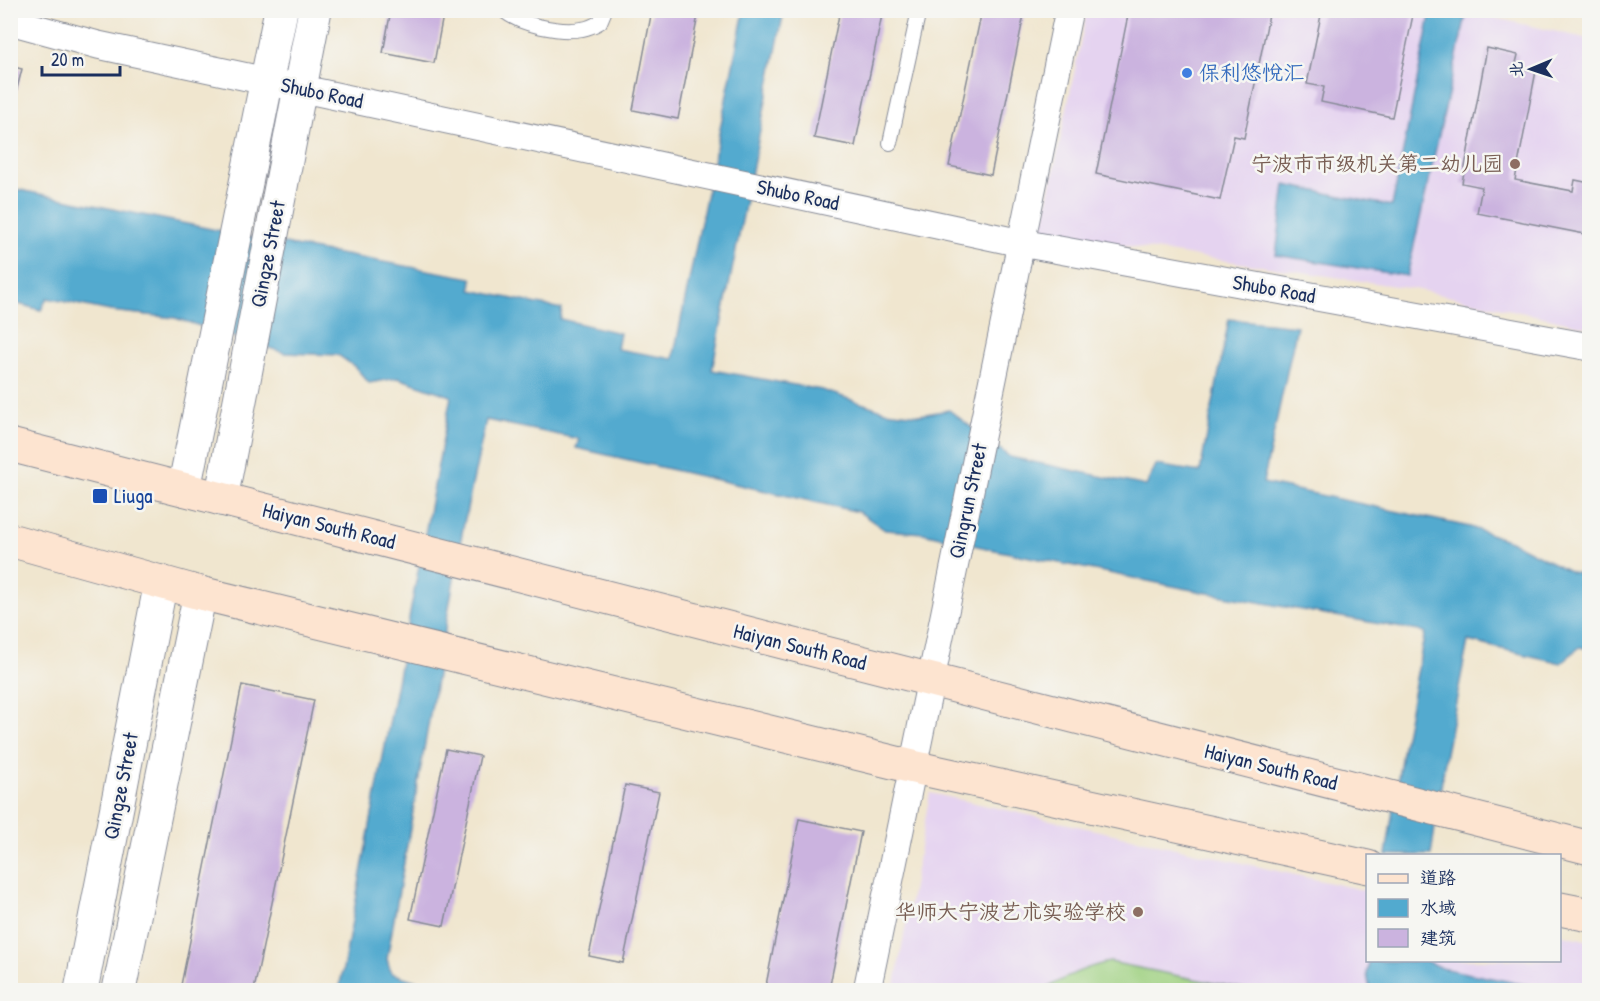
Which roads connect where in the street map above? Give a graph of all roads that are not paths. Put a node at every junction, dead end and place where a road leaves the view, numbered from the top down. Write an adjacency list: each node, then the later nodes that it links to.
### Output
1 (281, 10): 8 (street, Qingze Street)
2 (315, 10): 9 (street, Qingze Street)
3 (503, 10): 4 (lane)
4 (605, 10)
5 (919, 10): 10 (lane)
6 (1069, 10): 11 (street, Qingrun Street)
7 (10, 21): 8 (street, Shubo Road)
8 (267, 81): 9 (street, Shubo Road); 14 (street, Qingze Street)
9 (299, 88): 11 (street, Shubo Road); 15 (street, Qingze Street)
10 (890, 143)
11 (1021, 243): 12 (street, Shubo Road); 19 (street, Qingrun Street)
12 (1590, 346)
13 (10, 445): 14 (main road, Haiyan South Road)
14 (184, 489): 15 (main road, Haiyan South Road)
15 (221, 498): 19 (main road, Haiyan South Road)
16 (10, 540): 17 (main road)
17 (161, 582): 18 (main road); 25 (street, Qingze Street)
18 (200, 593): 20 (main road); 26 (street, Qingze Street)
19 (931, 680): 20 (street, Qingrun Street); 21 (main road, Haiyan South Road)
20 (913, 767): 22 (main road); 27 (street, Qingrun Street)
21 (1590, 848)
22 (1366, 867)
23 (1561, 909): 24 (main road)
24 (1590, 915)
25 (81, 990)
26 (119, 990)
27 (867, 990)

